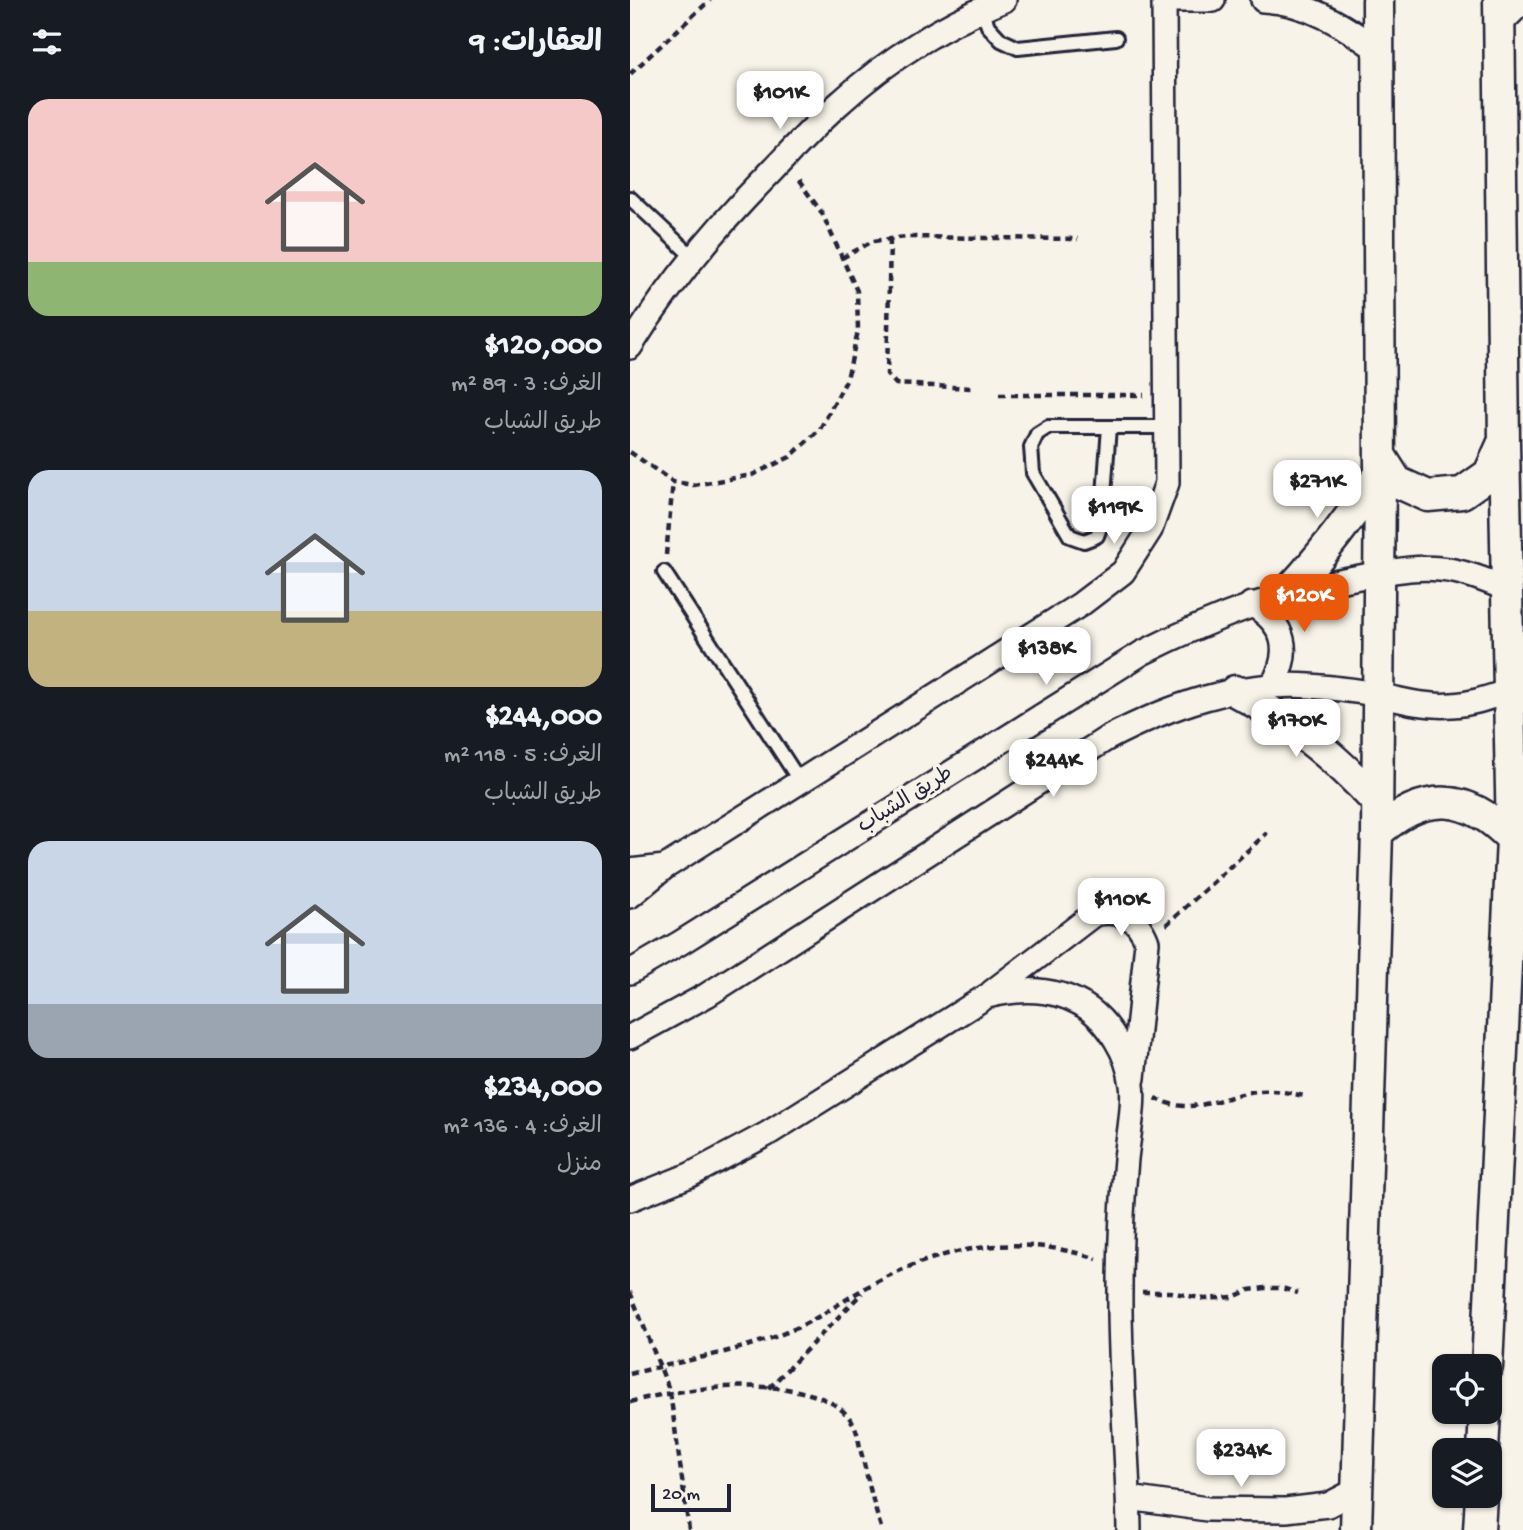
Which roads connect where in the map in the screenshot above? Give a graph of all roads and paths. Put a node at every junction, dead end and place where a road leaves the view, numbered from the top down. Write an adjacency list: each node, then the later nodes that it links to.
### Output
1 (710, 0): 8 (path)
2 (1004, 0): 9 (street)
3 (1164, 0): 4 (street); 23 (street)
4 (1213, 0)
5 (1263, 0): 12 (street)
6 (1378, 0): 12 (street)
7 (1523, 1): 10 (street)
8 (703, 3): 13 (path)
9 (982, 9): 11 (lane); 14 (street)
10 (1499, 12): 26 (street)
11 (1116, 38)
12 (1378, 50): 28 (street)
13 (630, 74)
14 (783, 159): 18 (street); 19 (path)
15 (630, 198): 18 (lane)
16 (890, 239): 17 (path); 19 (path); 21 (path)
17 (1077, 239)
18 (694, 258): 20 (street)
19 (842, 258): 29 (path)
20 (630, 347)
21 (971, 388)
22 (999, 395): 23 (path)
23 (1166, 395): 25 (street)
24 (1109, 427): 24 (lane); 25 (lane)
25 (1166, 427): 39 (street)
26 (1503, 443): 28 (street); 32 (street)
27 (630, 452): 29 (path)
28 (1380, 465): 31 (street); 33 (street)
29 (673, 482): 30 (path)
30 (664, 572): 39 (lane)
31 (1379, 574): 32 (street, طريق الشباب); 33 (street, طريق الشباب); 38 (street)
32 (1507, 589): 37 (street)
33 (1287, 593): 34 (street, طريق الشباب)
34 (1251, 604): 35 (street); 48 (street, طريق الشباب)
35 (1272, 686): 36 (street); 38 (street)
36 (1235, 691): 40 (street); 50 (street)
37 (1509, 691): 38 (street); 43 (street)
38 (1378, 695): 40 (street)
39 (801, 783): 44 (street)
40 (1377, 802): 42 (street)
41 (1267, 832): 47 (path)
42 (1377, 833): 43 (street); 65 (street)
43 (1512, 839): 59 (street)
44 (665, 867): 45 (street); 46 (street)
45 (630, 871)
46 (630, 896)
47 (1147, 942): 49 (street); 51 (street)
48 (630, 972)
49 (987, 996): 51 (street); 53 (street)
50 (630, 1037)
51 (1132, 1087): 52 (path); 54 (street)
52 (1304, 1096)
53 (630, 1199)
54 (1121, 1268): 55 (path); 57 (street)
55 (868, 1287): 60 (path); 62 (path)
56 (630, 1292): 60 (path)
57 (1120, 1292): 58 (path); 66 (street)
58 (1298, 1293)
59 (1488, 1354)
60 (659, 1367): 61 (path); 63 (path)
61 (630, 1374)
62 (769, 1388): 63 (path); 70 (path)
63 (670, 1392): 64 (path); 69 (path)
64 (630, 1402)
65 (1357, 1490): 68 (street); 72 (street)
66 (1129, 1498): 68 (street); 71 (street)
67 (1480, 1508): 73 (street)
68 (1286, 1520)
69 (689, 1530)
70 (882, 1530)
71 (1129, 1530)
72 (1356, 1530)
73 (1479, 1530)

